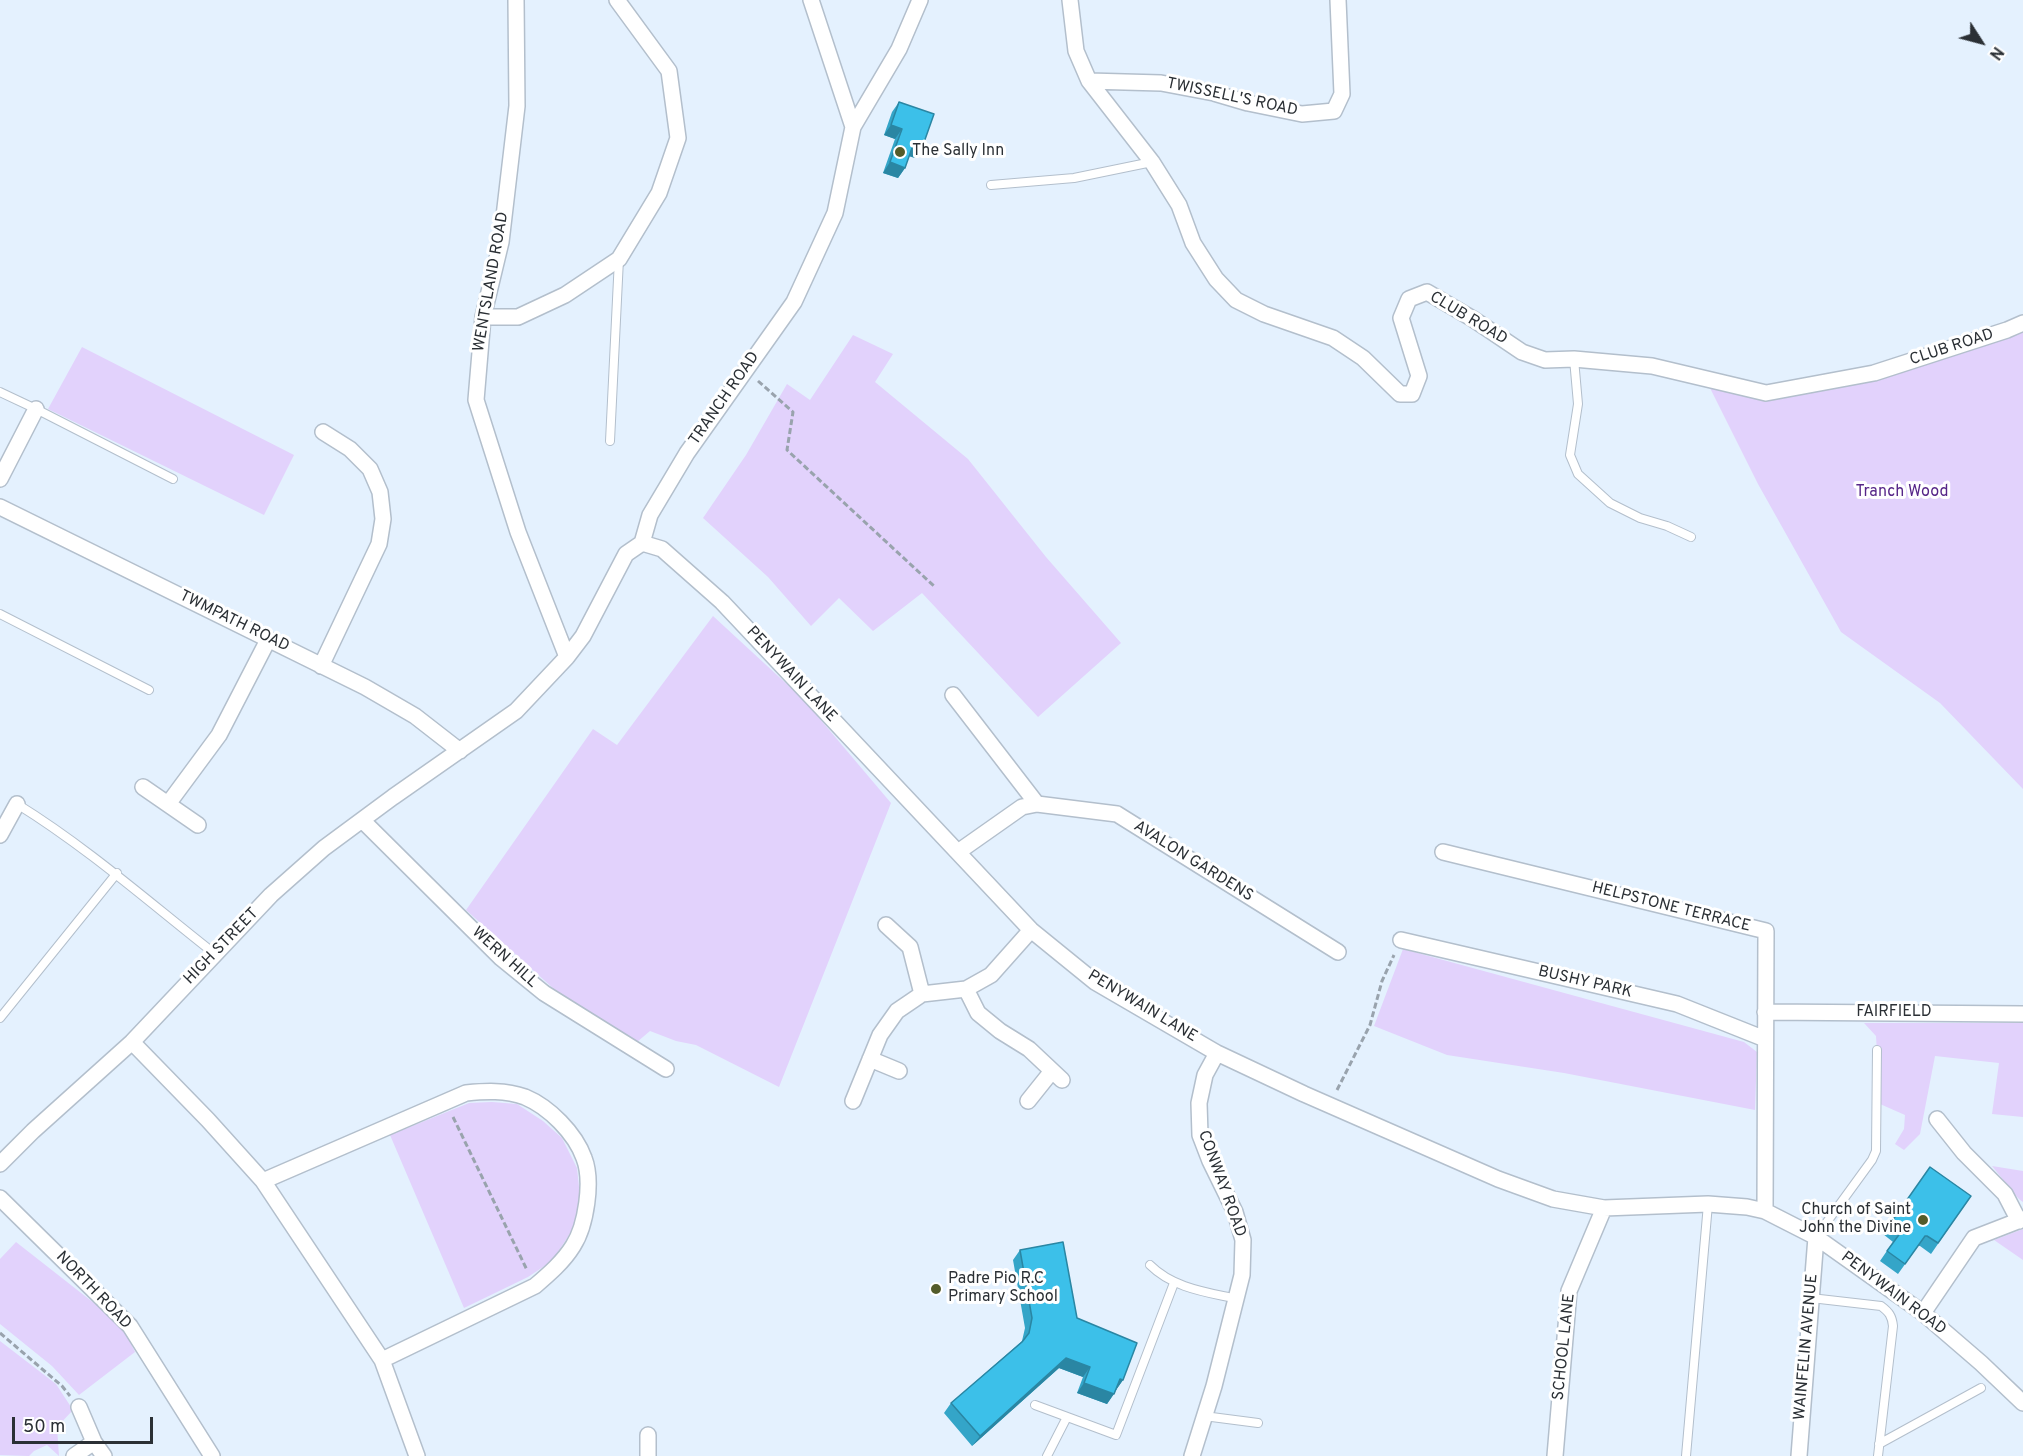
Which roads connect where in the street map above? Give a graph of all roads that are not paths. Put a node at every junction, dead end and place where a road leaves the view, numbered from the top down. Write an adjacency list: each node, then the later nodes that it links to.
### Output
1 (516, 0): 12 (street, WENTSLAND ROAD)
2 (617, 0): 11 (street)
3 (811, 0): 8 (street)
4 (920, 0): 8 (street, TRANCH ROAD)
5 (1070, 0): 7 (street, CLUB ROAD)
6 (1338, 0): 7 (street, TWISSELL'S ROAD)
7 (1089, 81): 9 (street, CLUB ROAD)
8 (854, 127): 23 (street, TRANCH ROAD)
9 (1152, 162): 10 (lane); 14 (street, CLUB ROAD)
10 (991, 185)
11 (620, 259): 12 (street); 18 (lane)
12 (483, 317): 26 (street, WENTSLAND ROAD)
13 (2023, 323): 14 (street, CLUB ROAD)
14 (1574, 359): 22 (lane)
15 (0, 392): 16 (lane)
16 (36, 409): 19 (street); 20 (lane)
17 (323, 432): 27 (street)
18 (610, 441)
19 (0, 479)
20 (173, 479)
21 (0, 507): 25 (street, TWMPATH ROAD)
22 (1691, 537)
23 (642, 543): 26 (street, TRANCH ROAD); 38 (street, PENYWAIN LANE)
24 (0, 614): 28 (lane)
25 (268, 639): 27 (street, TWMPATH ROAD); 33 (street)
26 (567, 657): 30 (street, TRANCH ROAD)
27 (321, 666): 30 (street, TWMPATH ROAD)
28 (149, 690)
29 (953, 695): 34 (street)
30 (460, 751): 35 (street, HIGH STREET)
31 (143, 787): 33 (street)
32 (17, 804): 37 (street); 40 (lane)
33 (168, 804): 36 (street)
34 (1037, 804): 38 (street); 44 (street, AVALON GARDENS)
35 (362, 820): 45 (street, HIGH STREET); 56 (street, WERN HILL)
36 (198, 825)
37 (0, 835)
38 (958, 852): 42 (street, PENYWAIN LANE)
39 (1443, 852): 48 (street, HELPSTONE TERRACE)
40 (117, 873): 45 (lane); 50 (lane)
41 (886, 925): 47 (street)
42 (1031, 930): 46 (street); 54 (street, PENYWAIN LANE)
43 (1401, 940): 51 (street, BUSHY PARK)
44 (1338, 952)
45 (215, 954): 52 (street, HIGH STREET)
46 (966, 989): 47 (street); 59 (street)
47 (922, 994): 55 (street)
48 (1765, 1012): 49 (street, FAIRFIELD); 51 (street, HELPSTONE TERRACE)
49 (2023, 1014)
50 (0, 1018)
51 (1765, 1039): 66 (street, HELPSTONE TERRACE)
52 (132, 1042): 61 (street, HIGH STREET); 62 (street)
53 (1877, 1050): 68 (lane)
54 (1217, 1053): 65 (street, PENYWAIN LANE); 72 (street, CONWAY ROAD)
55 (870, 1059): 57 (street); 58 (street)
56 (666, 1069)
57 (899, 1071)
58 (853, 1101)
59 (1028, 1101)
60 (1937, 1119): 67 (street)
61 (0, 1164)
62 (263, 1181): 74 (street); 74 (street)
63 (0, 1198): 87 (street, NORTH ROAD)
64 (1708, 1204): 65 (street, PENYWAIN ROAD); 66 (street, PENYWAIN ROAD); 93 (lane)
65 (1604, 1208): 92 (street, SCHOOL LANE)
66 (1765, 1211): 68 (street, PENYWAIN ROAD)
67 (2021, 1220): 73 (street)
68 (1816, 1237): 71 (street, WAINFELIN AVENUE); 73 (street, PENYWAIN ROAD)
69 (1150, 1265): 70 (lane)
70 (1173, 1283): 72 (lane); 80 (lane)
71 (1812, 1298): 84 (lane); 94 (street, WAINFELIN AVENUE)
72 (1237, 1299): 79 (street, CONWAY ROAD)
73 (1923, 1313): 76 (street, PENYWAIN ROAD)
74 (382, 1360): 88 (street)
75 (1981, 1388): 84 (lane)
76 (2023, 1404)
77 (1035, 1405): 80 (lane)
78 (79, 1407): 83 (street)
79 (1204, 1416): 81 (lane); 91 (street, CONWAY ROAD)
80 (1067, 1417): 90 (lane)
81 (1258, 1423)
82 (648, 1435): 89 (street)
83 (94, 1442): 85 (street); 86 (street)
84 (1879, 1444): 95 (lane)
85 (74, 1456)
86 (104, 1456)
87 (213, 1456)
88 (417, 1456)
89 (648, 1456)
90 (1047, 1456)
91 (1192, 1456)
92 (1555, 1456)
93 (1686, 1456)
94 (1798, 1456)
95 (1878, 1456)

